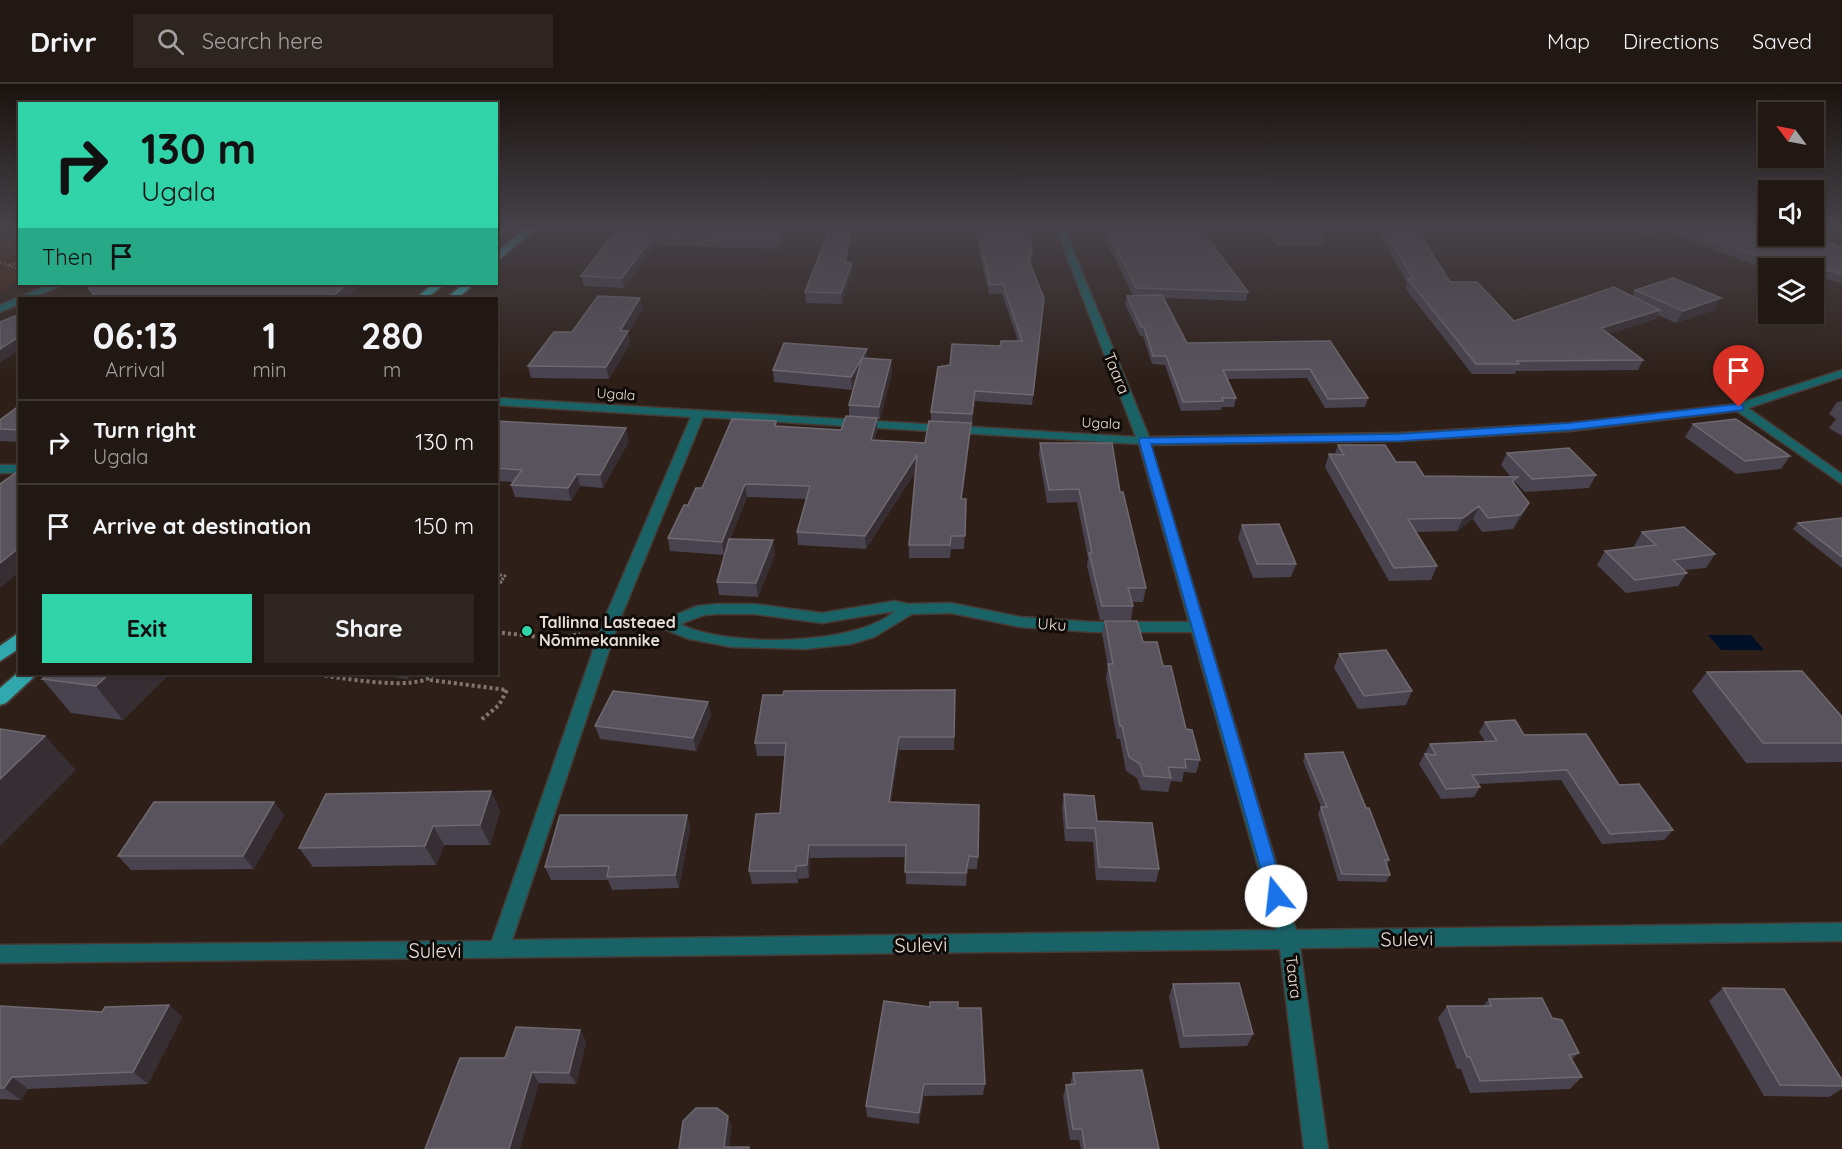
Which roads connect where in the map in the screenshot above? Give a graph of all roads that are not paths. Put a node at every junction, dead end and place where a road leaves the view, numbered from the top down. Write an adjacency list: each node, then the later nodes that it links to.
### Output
1 (1080, 278): 14 (street, Taara)
2 (57, 285): 5 (street)
3 (438, 285): 6 (highway)
4 (468, 285): 7 (highway)
5 (27, 297)
6 (422, 297)
7 (453, 297)
8 (18, 301): 9 (street)
9 (0, 309)
10 (1842, 373): 12 (street, Ugala)
11 (498, 401): 13 (street, Ugala)
12 (1739, 407): 14 (street, Ugala); 17 (street)
13 (698, 415): 14 (street, Ugala); 19 (street)
14 (1144, 441): 21 (street, Taara)
15 (0, 469): 16 (street)
16 (18, 470)
17 (1842, 480)
18 (908, 609): 20 (street, Uku); 20 (street, Uku); 21 (street, Uku)
19 (611, 622): 20 (street, Uku); 28 (street)
20 (667, 624)
21 (1198, 627): 27 (street, Taara)
22 (18, 640): 23 (highway)
23 (0, 655)
24 (27, 675): 25 (highway)
25 (0, 698)
26 (1842, 932): 27 (street, Sulevi)
27 (1289, 941): 28 (street, Sulevi); 30 (street, Taara)
28 (499, 951): 29 (street, Sulevi)
29 (0, 954)
30 (1316, 1149)

